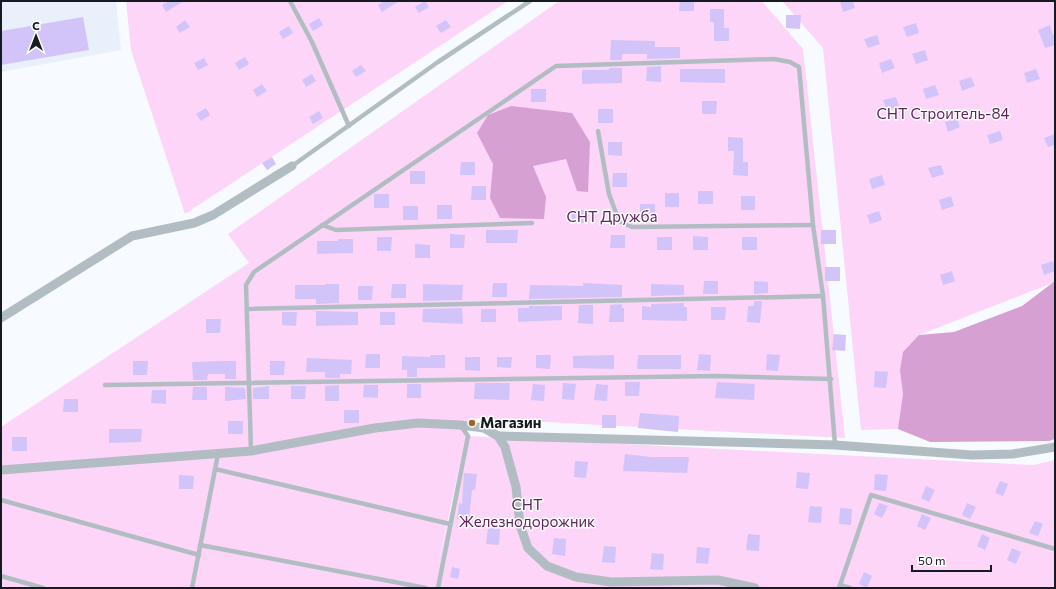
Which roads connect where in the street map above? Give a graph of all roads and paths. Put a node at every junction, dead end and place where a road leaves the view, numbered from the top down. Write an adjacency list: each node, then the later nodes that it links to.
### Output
1 (290, 1): 3 (lane)
2 (530, 1): 3 (lane)
3 (349, 126): 5 (lane)
4 (598, 131): 8 (lane)
5 (292, 166): 11 (street)
6 (532, 223): 7 (lane)
7 (322, 225): 8 (lane); 10 (lane)
8 (813, 225): 9 (lane)
9 (823, 296): 10 (lane); 12 (lane)
10 (247, 309): 13 (lane)
11 (1, 318)
12 (831, 379): 13 (lane); 17 (lane)
13 (249, 382): 14 (lane); 19 (lane)
14 (105, 385)
15 (460, 425): 16 (street); 19 (street); 24 (lane)
16 (498, 436): 17 (street); 34 (street)
17 (836, 445): 18 (street)
18 (1055, 447)
19 (251, 451): 20 (street)
20 (218, 454): 21 (lane); 22 (street)
21 (215, 469): 24 (lane); 25 (lane)
22 (1, 470)
23 (1, 500): 27 (lane)
24 (450, 524): 33 (lane)
25 (200, 545): 27 (lane); 32 (lane)
26 (1055, 549): 29 (lane)
27 (198, 555): 31 (lane)
28 (1, 576): 30 (lane)
29 (840, 586): 35 (lane)
30 (44, 588)
31 (192, 588)
32 (426, 588)
33 (438, 588)
34 (755, 588)
35 (850, 588)

